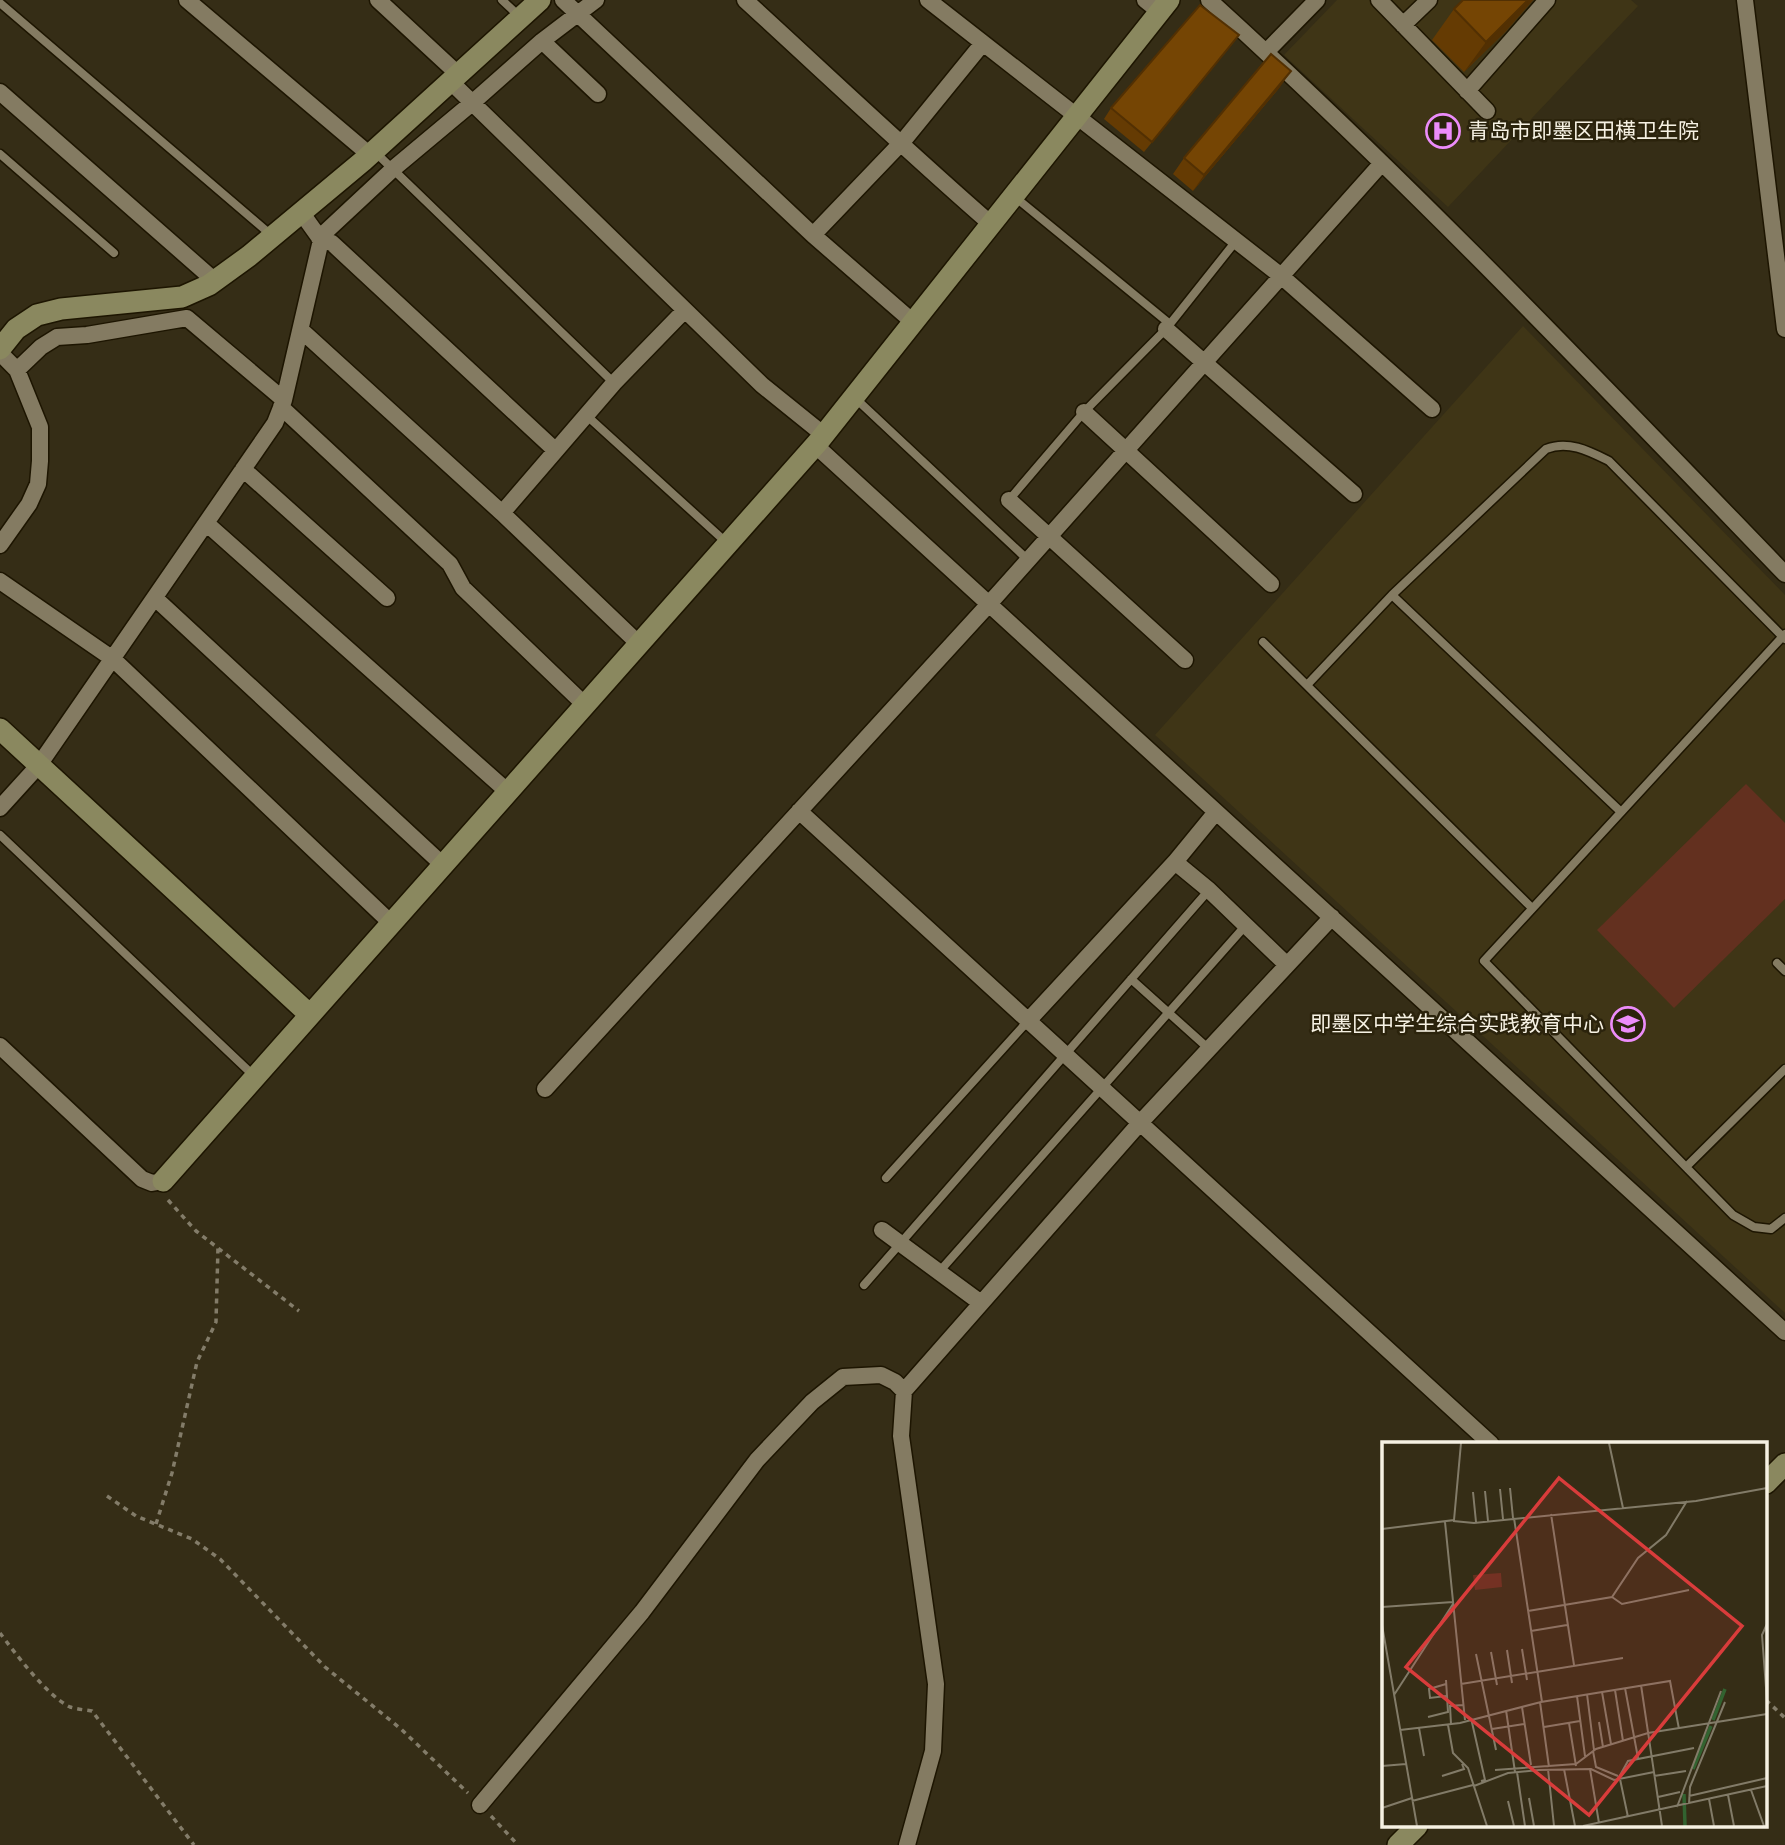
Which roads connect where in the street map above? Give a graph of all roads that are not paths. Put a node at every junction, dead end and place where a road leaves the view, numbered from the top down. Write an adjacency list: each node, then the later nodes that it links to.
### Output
1 (187, 0): 30 (street)
2 (378, 0): 22 (street)
3 (502, 0): 17 (lane)
4 (540, 0): 17 (street)
5 (596, 0): 16 (street)
6 (745, 0): 28 (street)
7 (928, 0): 20 (street)
8 (1209, 0): 21 (street)
9 (1317, 0): 21 (street)
10 (1379, 0): 18 (street)
11 (1429, 0): 18 (street)
12 (1547, 0): 23 (street)
13 (1745, 0): 44 (street)
14 (0, 4): 36 (lane)
15 (1158, 4): 27 (street)
16 (569, 7): 19 (street); 35 (street)
17 (522, 18): 22 (street)
18 (1403, 25): 23 (street)
19 (542, 41): 22 (street); 25 (street)
20 (983, 43): 27 (street); 28 (street)
21 (1266, 52): 31 (street)
22 (462, 90): 30 (street); 30 (street); 41 (street)
23 (1467, 91): 26 (street)
24 (0, 92): 40 (street)
25 (598, 94)
26 (1487, 111)
27 (1077, 116): 32 (street); 37 (street)
28 (900, 145): 33 (street); 35 (street)
29 (0, 154): 38 (lane)
30 (381, 159): 34 (street); 34 (street); 49 (lane)
31 (1382, 163): 39 (street); 67 (street)
32 (1013, 196): 33 (street); 43 (lane)
33 (991, 224): 42 (street)
34 (313, 229): 36 (street); 45 (street); 56 (street)
35 (813, 235): 42 (street)
36 (272, 236): 40 (street)
37 (1236, 241): 39 (street); 43 (lane)
38 (114, 253)
39 (1280, 275): 47 (street); 52 (street)
40 (215, 281): 46 (street)
41 (685, 310): 49 (street); 55 (street)
42 (914, 322): 50 (street)
43 (1168, 327): 47 (street); 53 (lane)
44 (1785, 329)
45 (301, 330): 51 (street); 61 (street)
46 (0, 351): 48 (street)
47 (1203, 362): 57 (street); 59 (street)
48 (17, 370): 51 (street); 65 (street)
49 (614, 383): 54 (street)
50 (854, 397): 55 (street); 66 (lane)
51 (283, 404): 58 (street); 80 (street)
52 (1432, 409)
53 (1084, 412): 57 (street); 60 (lane)
54 (586, 415): 56 (street); 64 (lane)
55 (819, 440): 64 (street); 73 (street)
56 (555, 450): 61 (street)
57 (1125, 450): 63 (street); 69 (street)
58 (243, 469): 62 (street); 72 (street)
59 (1354, 494)
60 (1009, 500): 63 (street)
61 (502, 513): 76 (street)
62 (206, 523): 71 (street); 83 (street)
63 (1049, 536): 66 (street); 78 (street)
64 (728, 544): 76 (street)
65 (0, 545)
66 (1028, 560): 73 (street)
67 (1785, 574)
68 (0, 581): 77 (street)
69 (1271, 584)
70 (1392, 595): 74 (lane); 79 (lane); 87 (lane)
71 (155, 598): 77 (street); 90 (street)
72 (387, 598)
73 (989, 604): 85 (street); 86 (street)
74 (1784, 636): 87 (lane)
75 (1263, 642): 79 (lane)
76 (639, 644): 80 (street)
77 (113, 659): 82 (street); 94 (street)
78 (1185, 660)
79 (1307, 685): 92 (lane)
80 (585, 705): 83 (street)
81 (0, 729): 82 (street)
82 (39, 765): 84 (street); 101 (street)
83 (508, 792): 90 (street)
84 (0, 808)
85 (799, 811): 102 (street); 108 (street)
86 (1216, 812): 89 (street); 93 (street)
87 (1621, 812): 92 (lane)
88 (0, 835): 107 (lane)
89 (1175, 862): 91 (street); 102 (street)
90 (443, 865): 94 (street)
91 (1209, 890): 95 (street); 99 (lane)
92 (1532, 908): 111 (lane)
93 (1332, 917): 97 (street); 120 (street)
94 (391, 923): 101 (street)
95 (1246, 925): 97 (street); 100 (lane)
96 (1777, 963): 98 (lane)
97 (1287, 965): 104 (street)
98 (1785, 971)
99 (1131, 979): 100 (lane); 105 (lane)
100 (1168, 1013): 104 (lane); 109 (lane)
101 (310, 1015): 107 (street)
102 (1027, 1022): 105 (street); 112 (lane)
103 (0, 1046): 113 (street)
104 (1209, 1049): 110 (street)
105 (1064, 1055): 109 (street); 116 (lane)
106 (1785, 1069): 111 (lane)
107 (255, 1077): 113 (street)
108 (545, 1089)
109 (1101, 1089): 110 (street); 117 (lane)
110 (1139, 1124): 119 (street); 122 (street)
111 (1686, 1167): 114 (lane)
112 (886, 1178)
113 (163, 1181)
114 (1785, 1218)
115 (882, 1230): 116 (street)
116 (901, 1243): 117 (street); 118 (lane)
117 (939, 1272): 119 (street)
118 (864, 1285)
119 (981, 1303): 121 (street)
120 (1785, 1332)
121 (904, 1391): 125 (street); 127 (street)
122 (1489, 1442)
123 (1785, 1464): 124 (street)
124 (1768, 1481)
125 (480, 1805)
126 (1416, 1828): 128 (street)
127 (907, 1845)
128 (1398, 1845)

